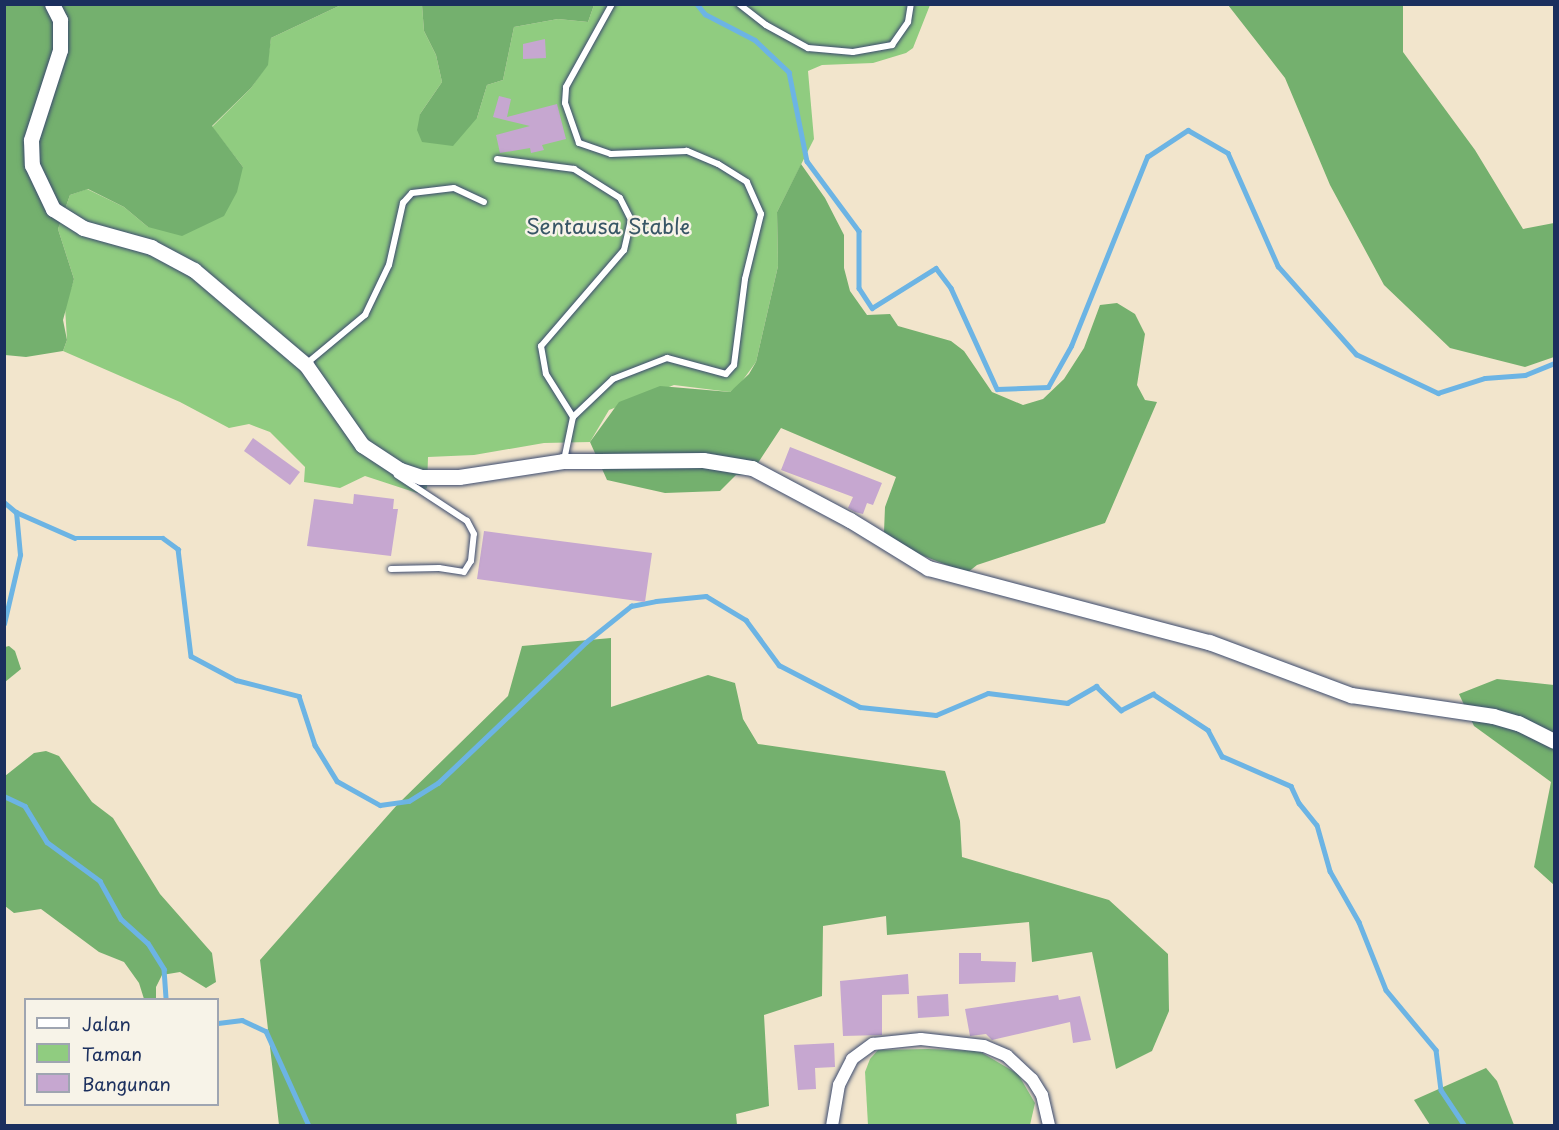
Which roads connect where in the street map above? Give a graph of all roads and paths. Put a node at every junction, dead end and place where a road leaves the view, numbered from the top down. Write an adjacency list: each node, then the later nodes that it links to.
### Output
1 (52, 4): 7 (street)
2 (612, 4): 8 (lane)
3 (739, 4): 4 (lane)
4 (911, 4)
5 (496, 159): 8 (lane)
6 (484, 202): 7 (lane)
7 (306, 365): 10 (street)
8 (573, 417): 9 (lane)
9 (563, 461): 10 (street); 12 (street)
10 (389, 465): 11 (lane)
11 (391, 569)
12 (1554, 741)
13 (832, 1125): 14 (street)
14 (1049, 1125)

